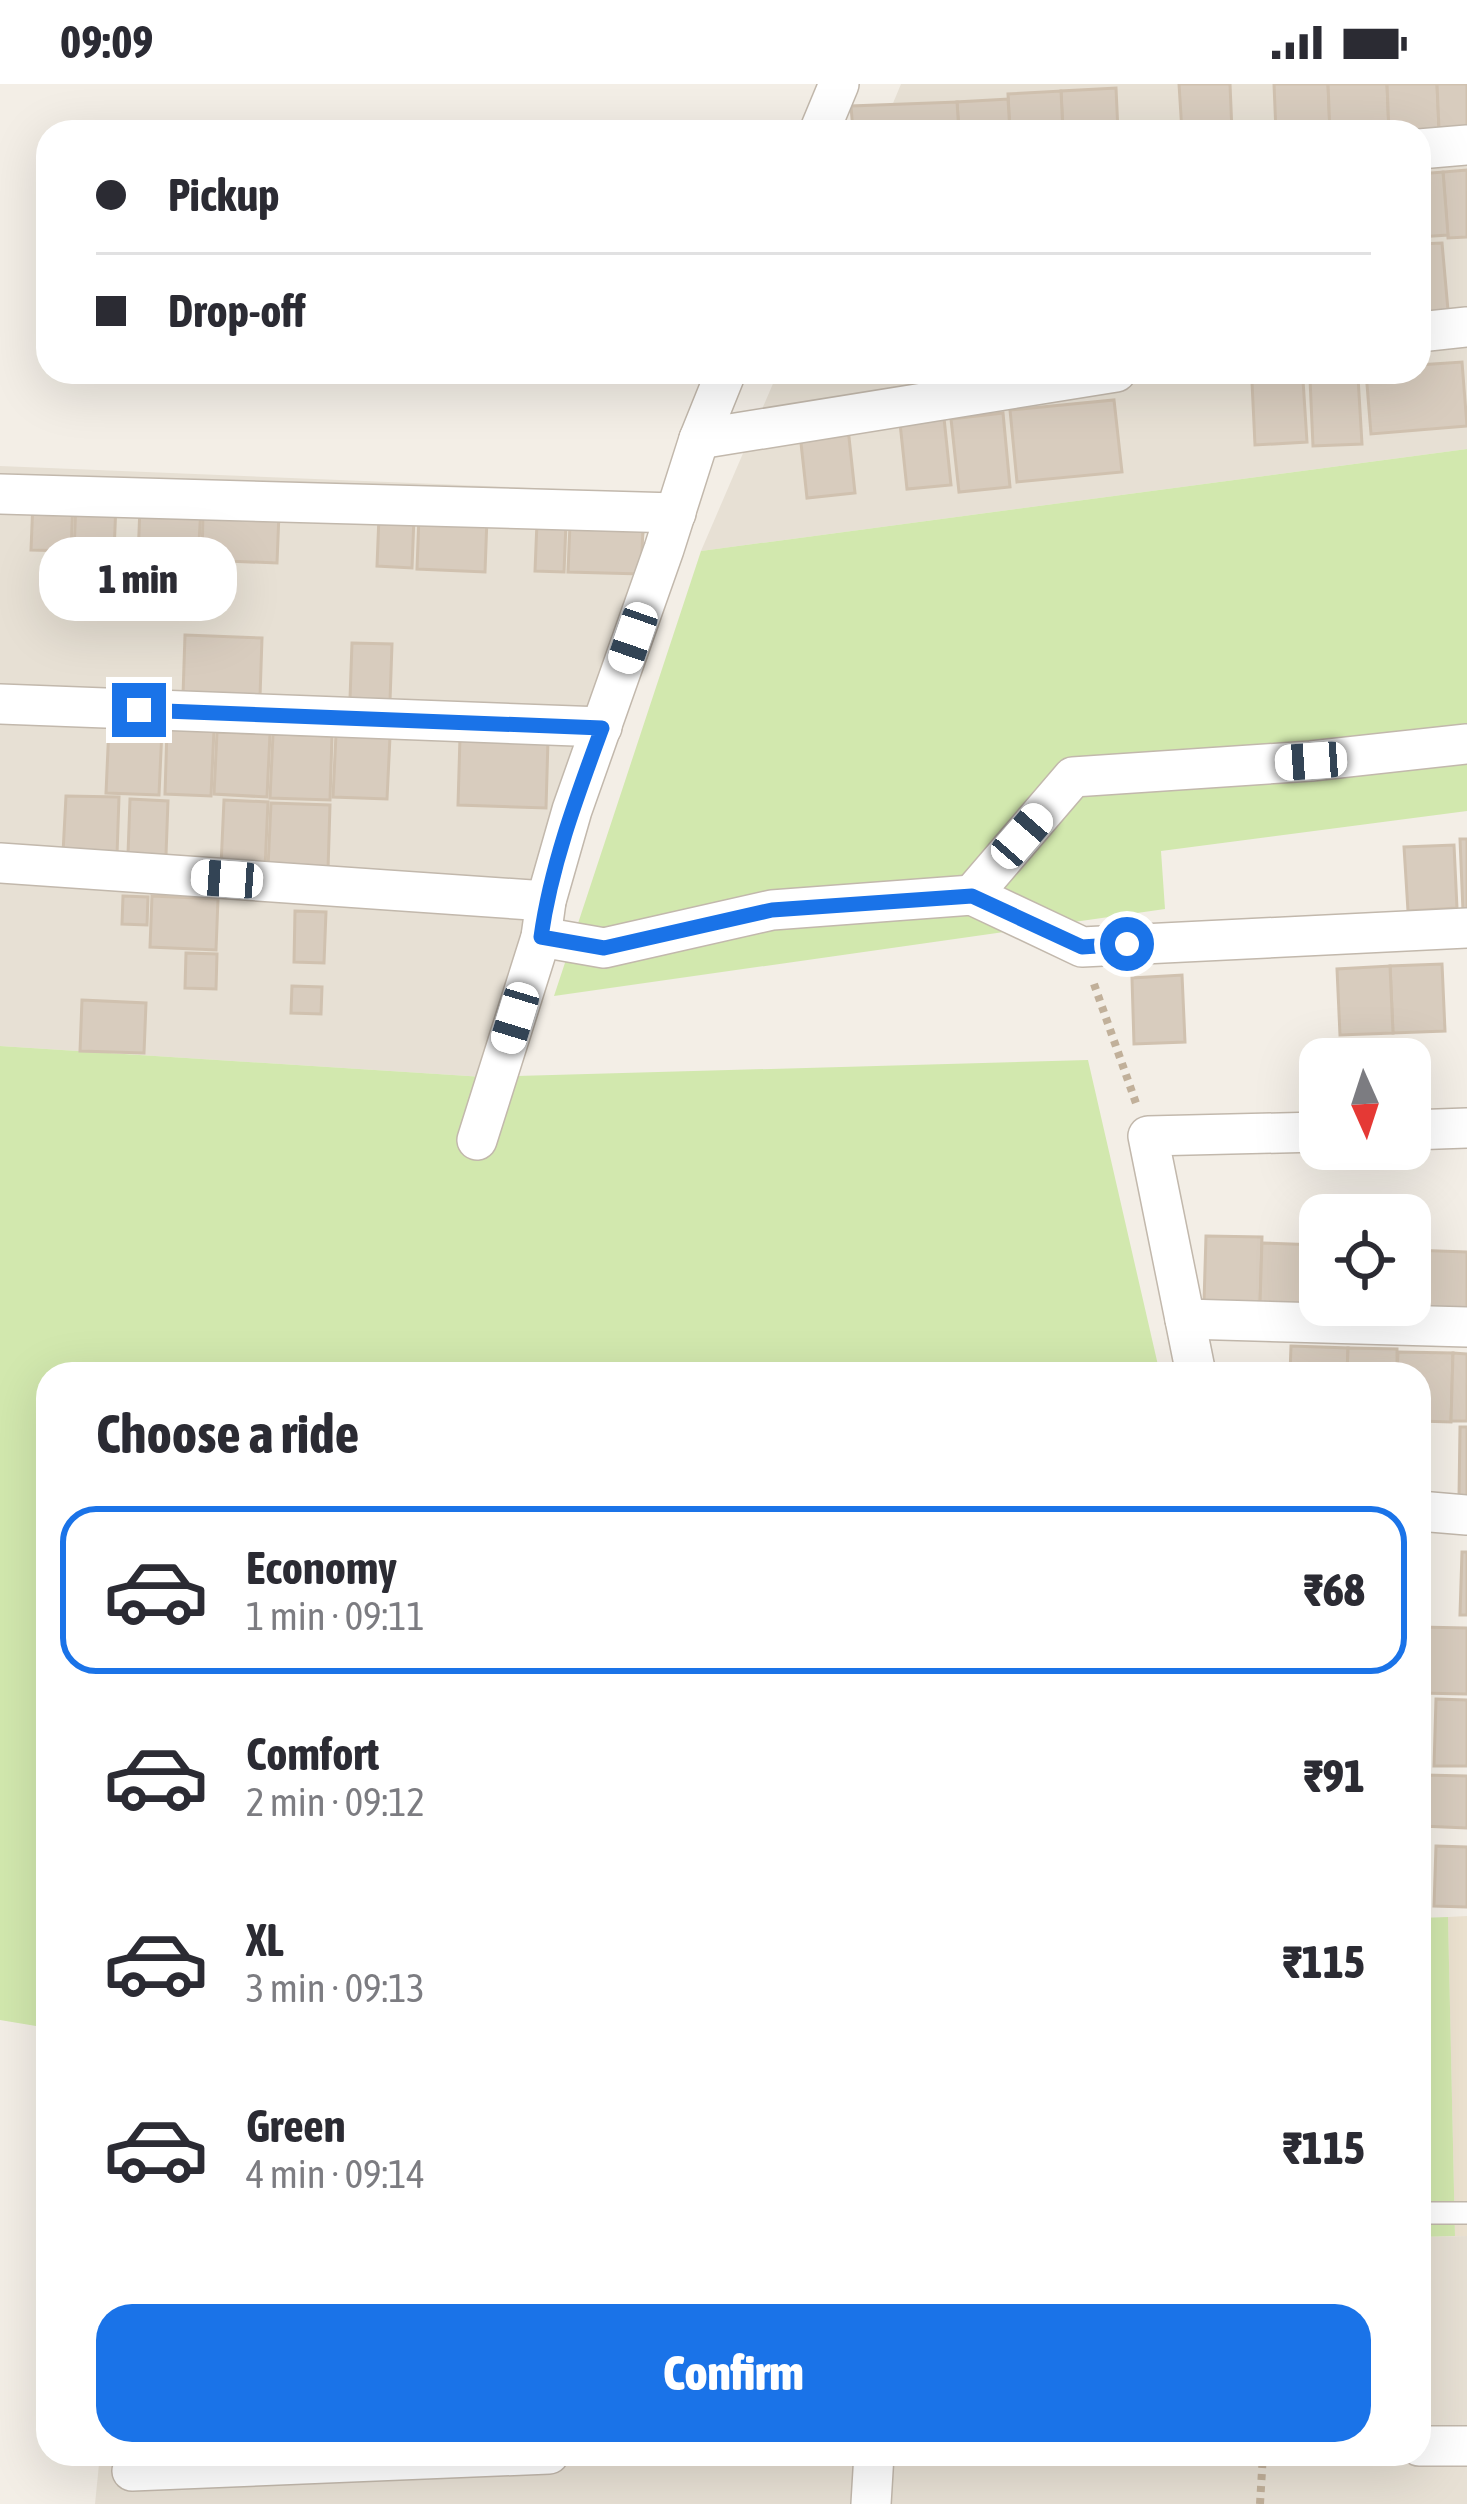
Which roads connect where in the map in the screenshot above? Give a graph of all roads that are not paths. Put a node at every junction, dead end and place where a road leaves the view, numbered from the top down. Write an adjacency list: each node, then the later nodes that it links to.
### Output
1 (839, 84): 2 (street)
2 (824, 120)
3 (1467, 145): 4 (street)
4 (1431, 148)
5 (1467, 328): 6 (street)
6 (1431, 331)
7 (721, 384): 9 (street)
8 (1040, 384): 9 (street)
9 (699, 439): 11 (street)
10 (0, 494): 11 (street)
11 (676, 513): 13 (street)
12 (0, 704): 13 (street)
13 (602, 728): 17 (street)
14 (1467, 744): 16 (street)
15 (0, 863): 17 (street)
16 (972, 896): 17 (street); 18 (street)
17 (543, 919): 22 (street)
18 (1467, 928)
19 (1467, 1128): 20 (street)
20 (1431, 1129)
21 (1299, 1132): 23 (street)
22 (477, 1140)
23 (1184, 1319): 24 (street); 25 (street)
24 (1467, 1327)
25 (1193, 1362)
26 (1431, 1512): 27 (street)
27 (1467, 1514)
28 (1431, 2212): 29 (lane)
29 (1467, 2212)
30 (1431, 2446): 31 (street)
31 (1467, 2446)
32 (255, 2466): 34 (street)
33 (873, 2466): 35 (street)
34 (132, 2471)
35 (871, 2504)

